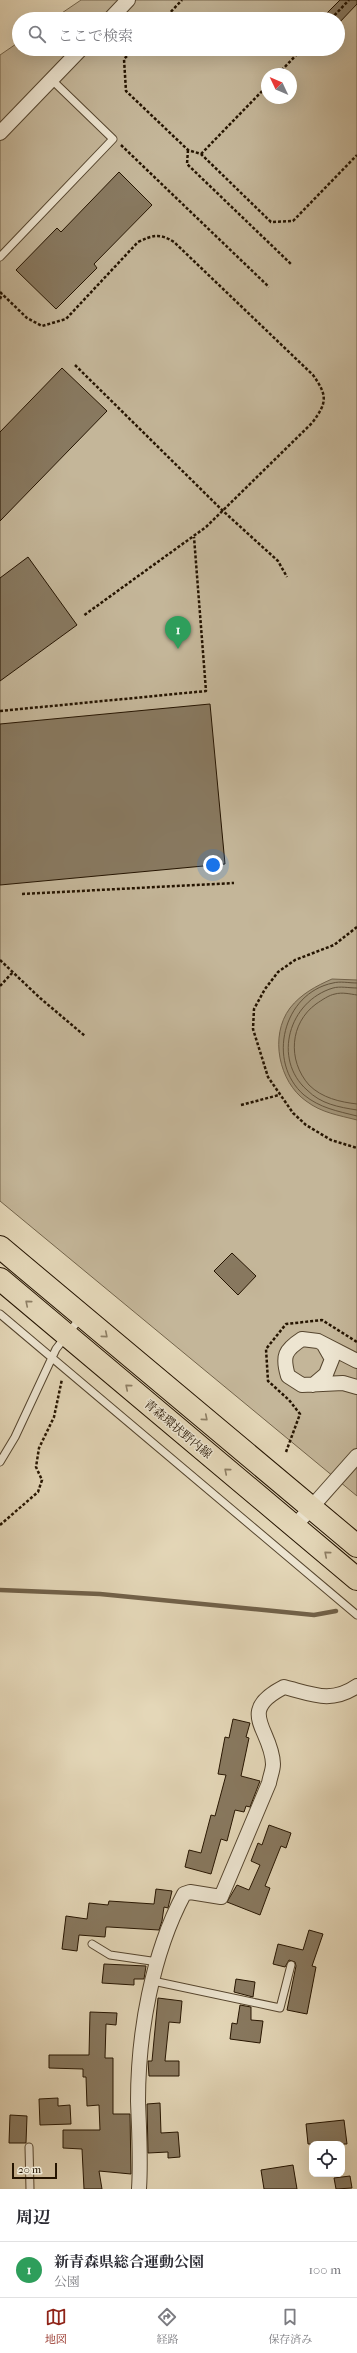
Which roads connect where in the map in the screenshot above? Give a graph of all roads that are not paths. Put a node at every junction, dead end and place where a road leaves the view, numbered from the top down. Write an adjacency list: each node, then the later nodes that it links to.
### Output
1 (128, 0): 2 (street)
2 (117, 12)
3 (74, 56): 4 (street)
4 (52, 80): 5 (street); 6 (lane)
5 (0, 133)
6 (0, 257)
7 (0, 1247): 10 (main road)
8 (0, 1279): 11 (main road, 青森環状野内線, one-way to 8)
9 (0, 1314): 13 (lane)
10 (82, 1315): 11 (lane); 19 (main road, one-way to 19)
11 (66, 1335): 13 (lane); 20 (main road, 青森環状野内線, one-way to 11)
12 (324, 1345): 14 (street); 15 (street); 15 (street)
13 (53, 1358): 18 (lane); 23 (lane)
14 (357, 1362)
15 (313, 1385): 16 (street)
16 (357, 1387)
17 (357, 1456): 19 (street)
18 (0, 1462)
19 (312, 1507): 20 (street); 21 (main road)
20 (294, 1526): 22 (main road, 青森環状野内線, one-way to 20)
21 (357, 1546)
22 (357, 1579)
23 (357, 1615)
24 (357, 1686): 26 (street)
25 (92, 1944): 26 (lane)
26 (158, 1962): 28 (street)
27 (290, 1965): 28 (lane)
28 (153, 1981): 31 (street)
29 (30, 2147): 30 (lane)
30 (30, 2189)
31 (139, 2189)

